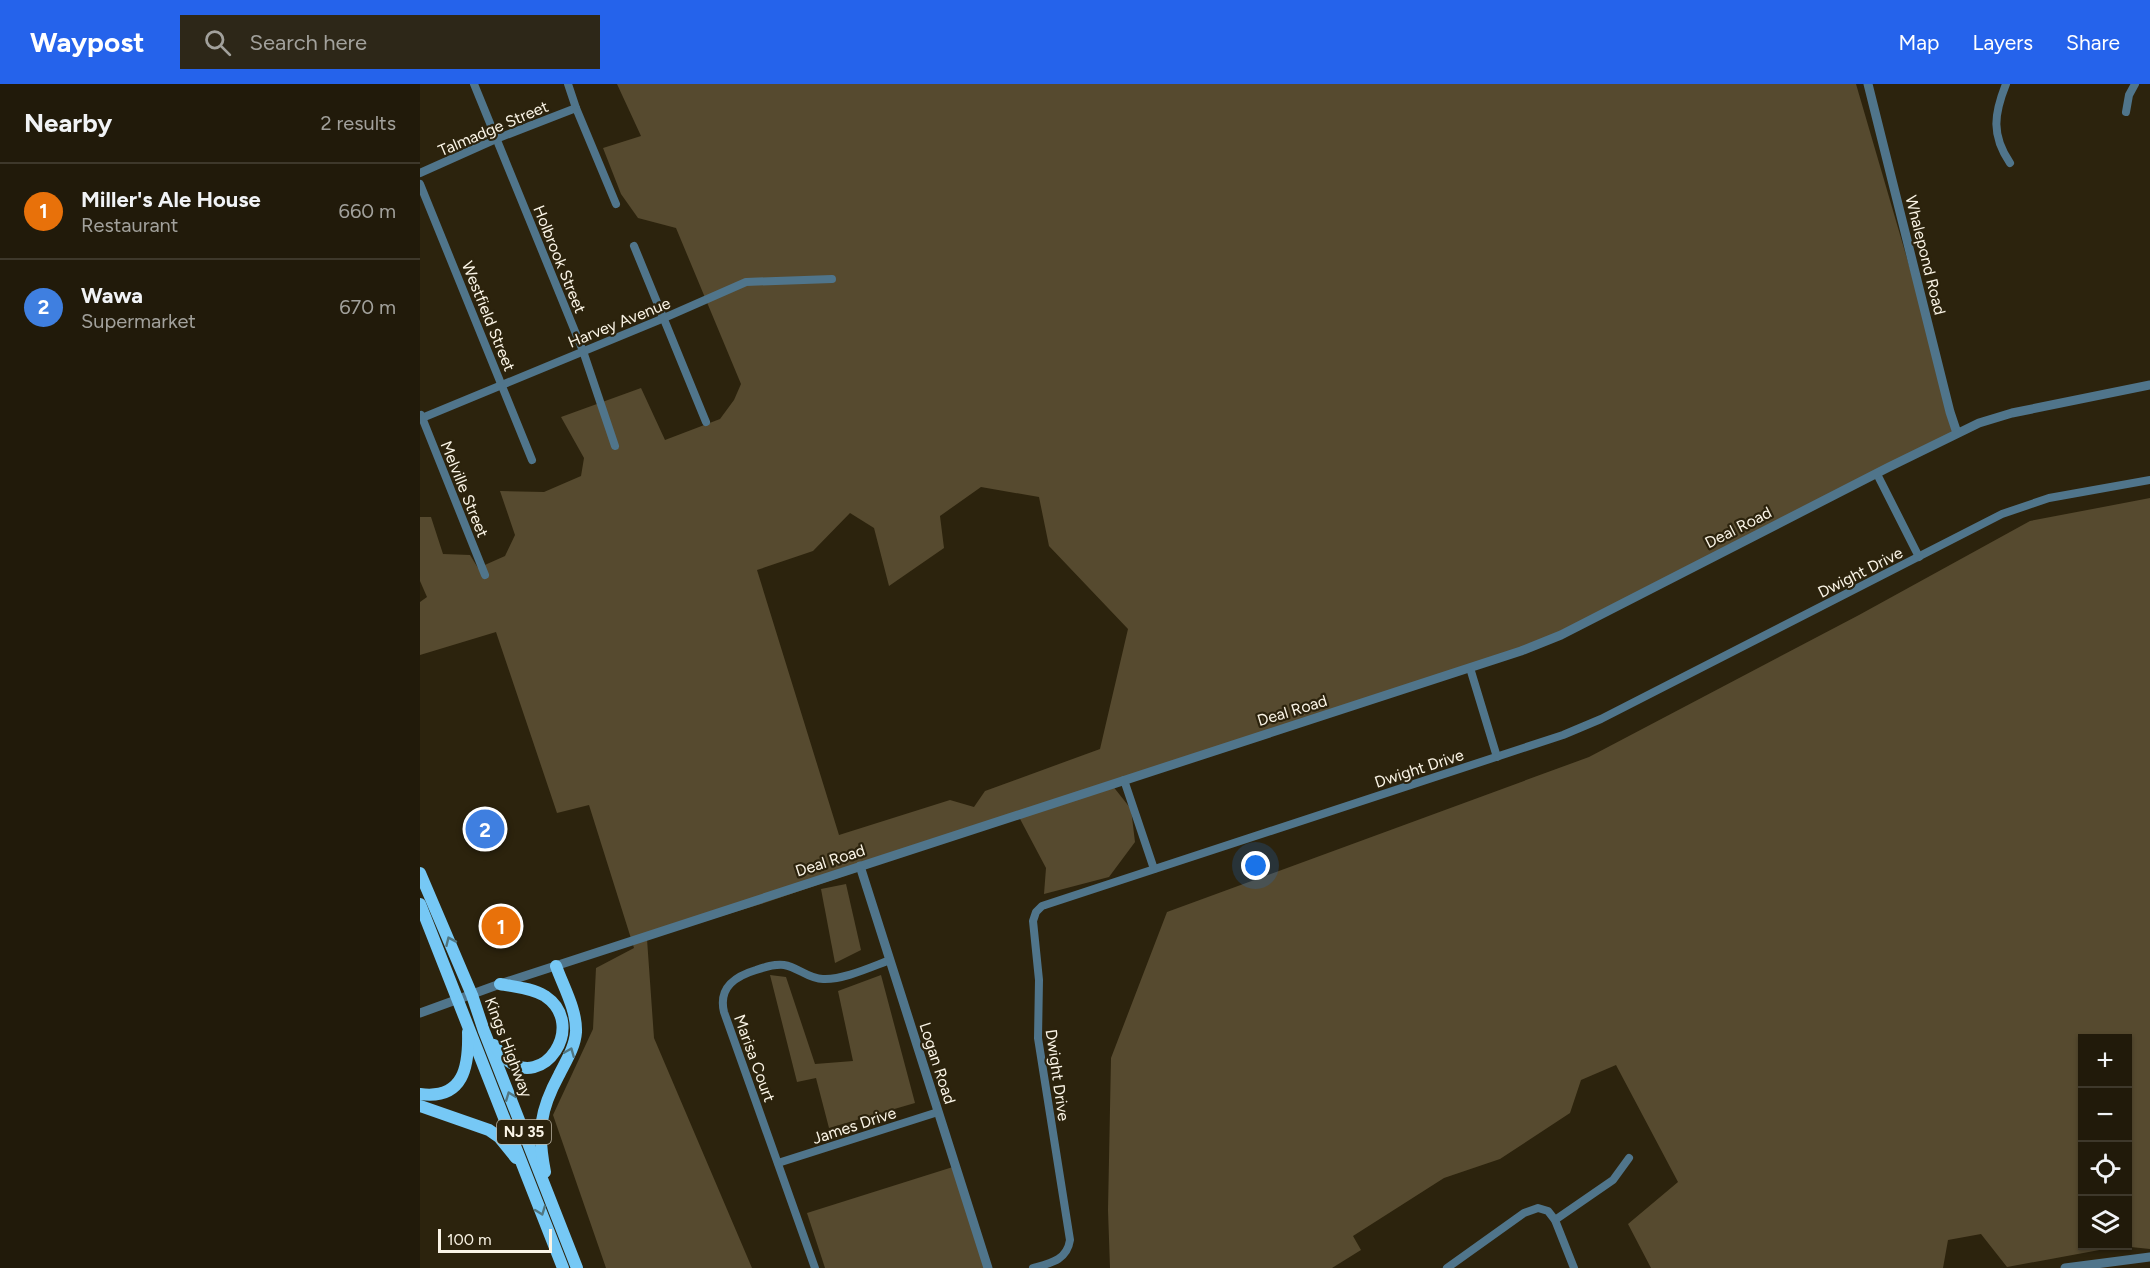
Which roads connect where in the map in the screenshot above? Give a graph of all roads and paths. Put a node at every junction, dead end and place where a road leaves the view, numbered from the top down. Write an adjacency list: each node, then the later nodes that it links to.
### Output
1 (474, 84): 8 (street, Holbrook Street)
2 (568, 84): 6 (street)
3 (1868, 84): 21 (street, Whalepond Road)
4 (2006, 84): 9 (street)
5 (2135, 84): 7 (street)
6 (576, 108): 8 (street, Talmadge Street); 12 (street)
7 (2126, 112)
8 (496, 139): 10 (street, Talmadge Street); 16 (street, Holbrook Street)
9 (2010, 163)
10 (420, 173)
11 (420, 184): 17 (street, Westfield Street)
12 (616, 204)
13 (634, 246): 15 (street)
14 (832, 279): 15 (street, Harvey Avenue)
15 (664, 318): 16 (street, Harvey Avenue); 20 (street)
16 (583, 351): 17 (street, Harvey Avenue); 22 (street, Holbrook Street)
17 (503, 384): 19 (street, Harvey Avenue); 23 (street, Westfield Street)
18 (2150, 385): 21 (street, Deal Road)
19 (421, 416): 27 (street, Melville Street)
20 (706, 422)
21 (1957, 433): 24 (street, Deal Road)
22 (615, 446)
23 (532, 460)
24 (1876, 474): 26 (street); 28 (street, Deal Road)
25 (2150, 480): 26 (street, Dwight Drive)
26 (1919, 556): 29 (street, Dwight Drive)
27 (485, 575)
28 (1470, 668): 29 (street); 30 (street, Deal Road)
29 (1497, 757): 32 (street, Dwight Drive)
30 (1124, 780): 31 (street, Deal Road); 32 (street)
31 (860, 866): 35 (street, Logan Road); 36 (street, Deal Road)
32 (1154, 869): 56 (street, Dwight Drive)
33 (420, 873): 38 (main road, Kings Highway / NJ 35, one-way to 33)
34 (420, 904): 39 (main road, Kings Highway / NJ 35)
35 (890, 960): 45 (street, Logan Road); 47 (street, Marisa Court)
36 (556, 966): 37 (street, Deal Road); 49 (main road, one-way to 36)
37 (500, 984): 38 (street, Deal Road); 42 (main road)
38 (472, 995): 39 (street, Deal Road); 42 (main road, Kings Highway / NJ 35)
39 (457, 1000): 40 (street, Deal Road); 41 (main road, Kings Highway / NJ 35)
40 (420, 1013)
41 (468, 1025): 43 (main road); 48 (main road, Kings Highway / NJ 35)
42 (484, 1031): 49 (main road, Kings Highway / NJ 35, one-way to 42)
43 (420, 1094)
44 (420, 1106): 48 (main road)
45 (938, 1112): 47 (street, James Drive); 55 (street, Logan Road)
46 (1629, 1158): 50 (street)
47 (778, 1163): 54 (street, Marisa Court)
48 (526, 1172): 52 (main road, Kings Highway / NJ 35, one-way to 52)
49 (554, 1208): 53 (main road, Kings Highway / NJ 35)
50 (1555, 1220): 57 (street); 58 (street)
51 (2150, 1257): 59 (street)
52 (563, 1268)
53 (577, 1268)
54 (815, 1268)
55 (988, 1268)
56 (1034, 1268)
57 (1447, 1268)
58 (1574, 1268)
59 (2065, 1268)

